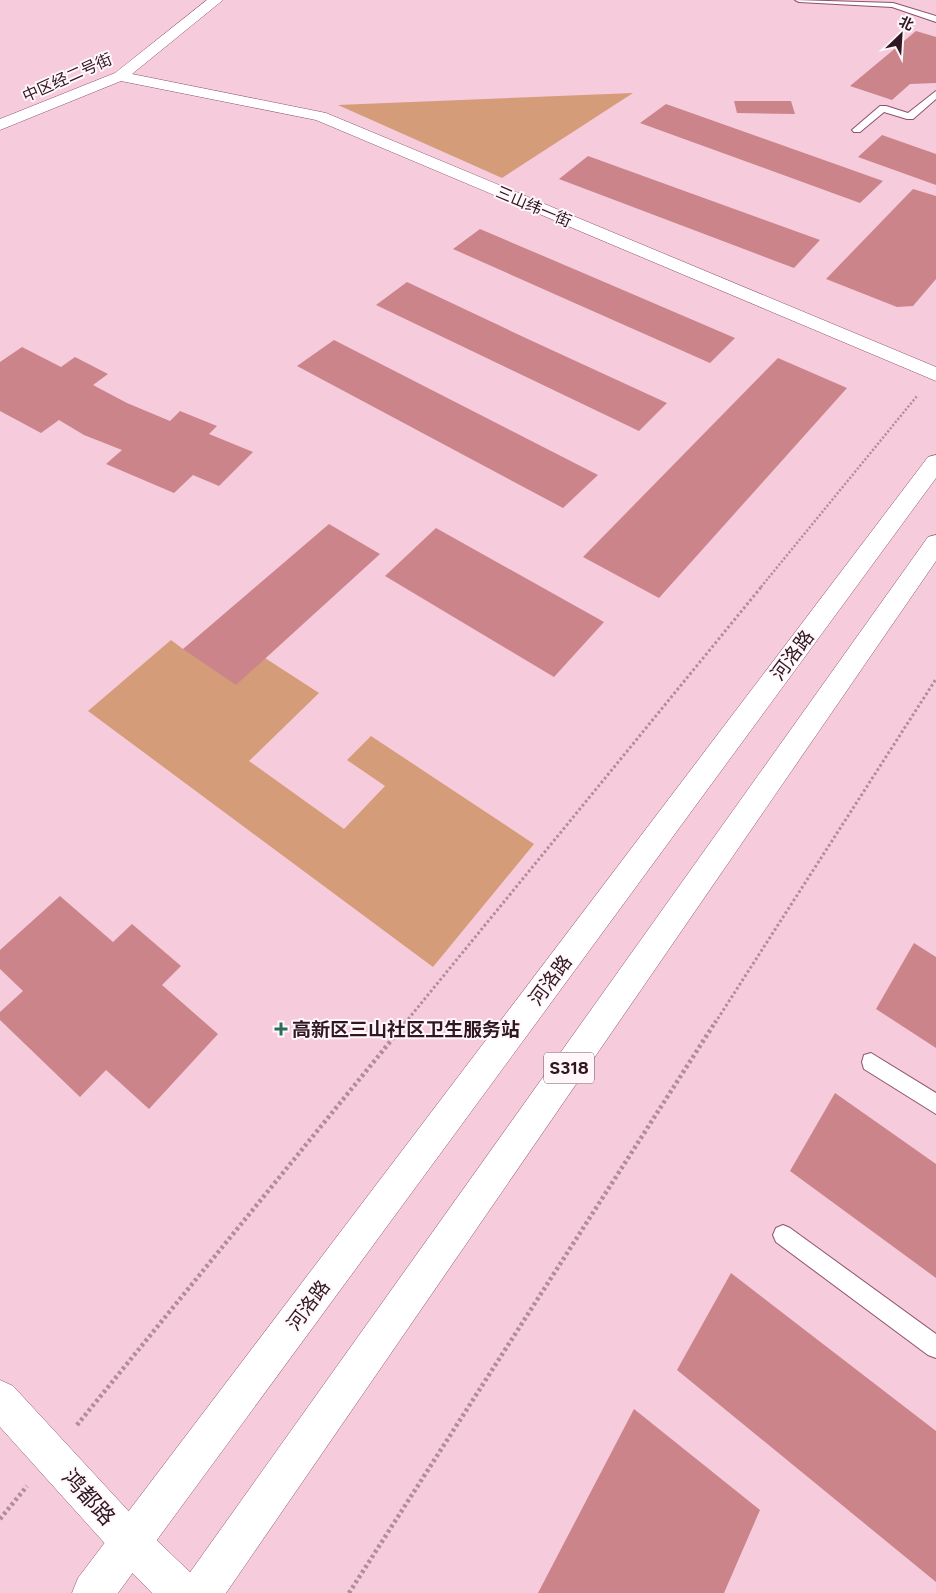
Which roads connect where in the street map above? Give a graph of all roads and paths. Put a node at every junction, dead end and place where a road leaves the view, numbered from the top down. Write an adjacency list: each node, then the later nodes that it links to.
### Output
1 (216, 0): 4 (main road, 中区经二号街)
2 (799, 0): 3 (lane)
3 (936, 19)
4 (120, 76): 6 (main road, 中区经二号街); 8 (main road, 三山纬一街)
5 (936, 94): 7 (lane)
6 (0, 126)
7 (857, 130)
8 (935, 375): 17 (path)
9 (936, 462): 19 (main road, 河洛路)
10 (936, 543): 22 (main road, S318)
11 (936, 679): 23 (path)
12 (871, 1062): 13 (lane)
13 (936, 1104)
14 (783, 1235): 15 (lane)
15 (936, 1347)
16 (0, 1399): 17 (main road, 鸿都路)
17 (52, 1456): 18 (path); 19 (main road, 鸿都路)
18 (0, 1519)
19 (131, 1543): 20 (main road, 河洛路); 21 (main road, 鸿都路)
20 (92, 1593)
21 (181, 1593)
22 (200, 1593)
23 (349, 1593)

